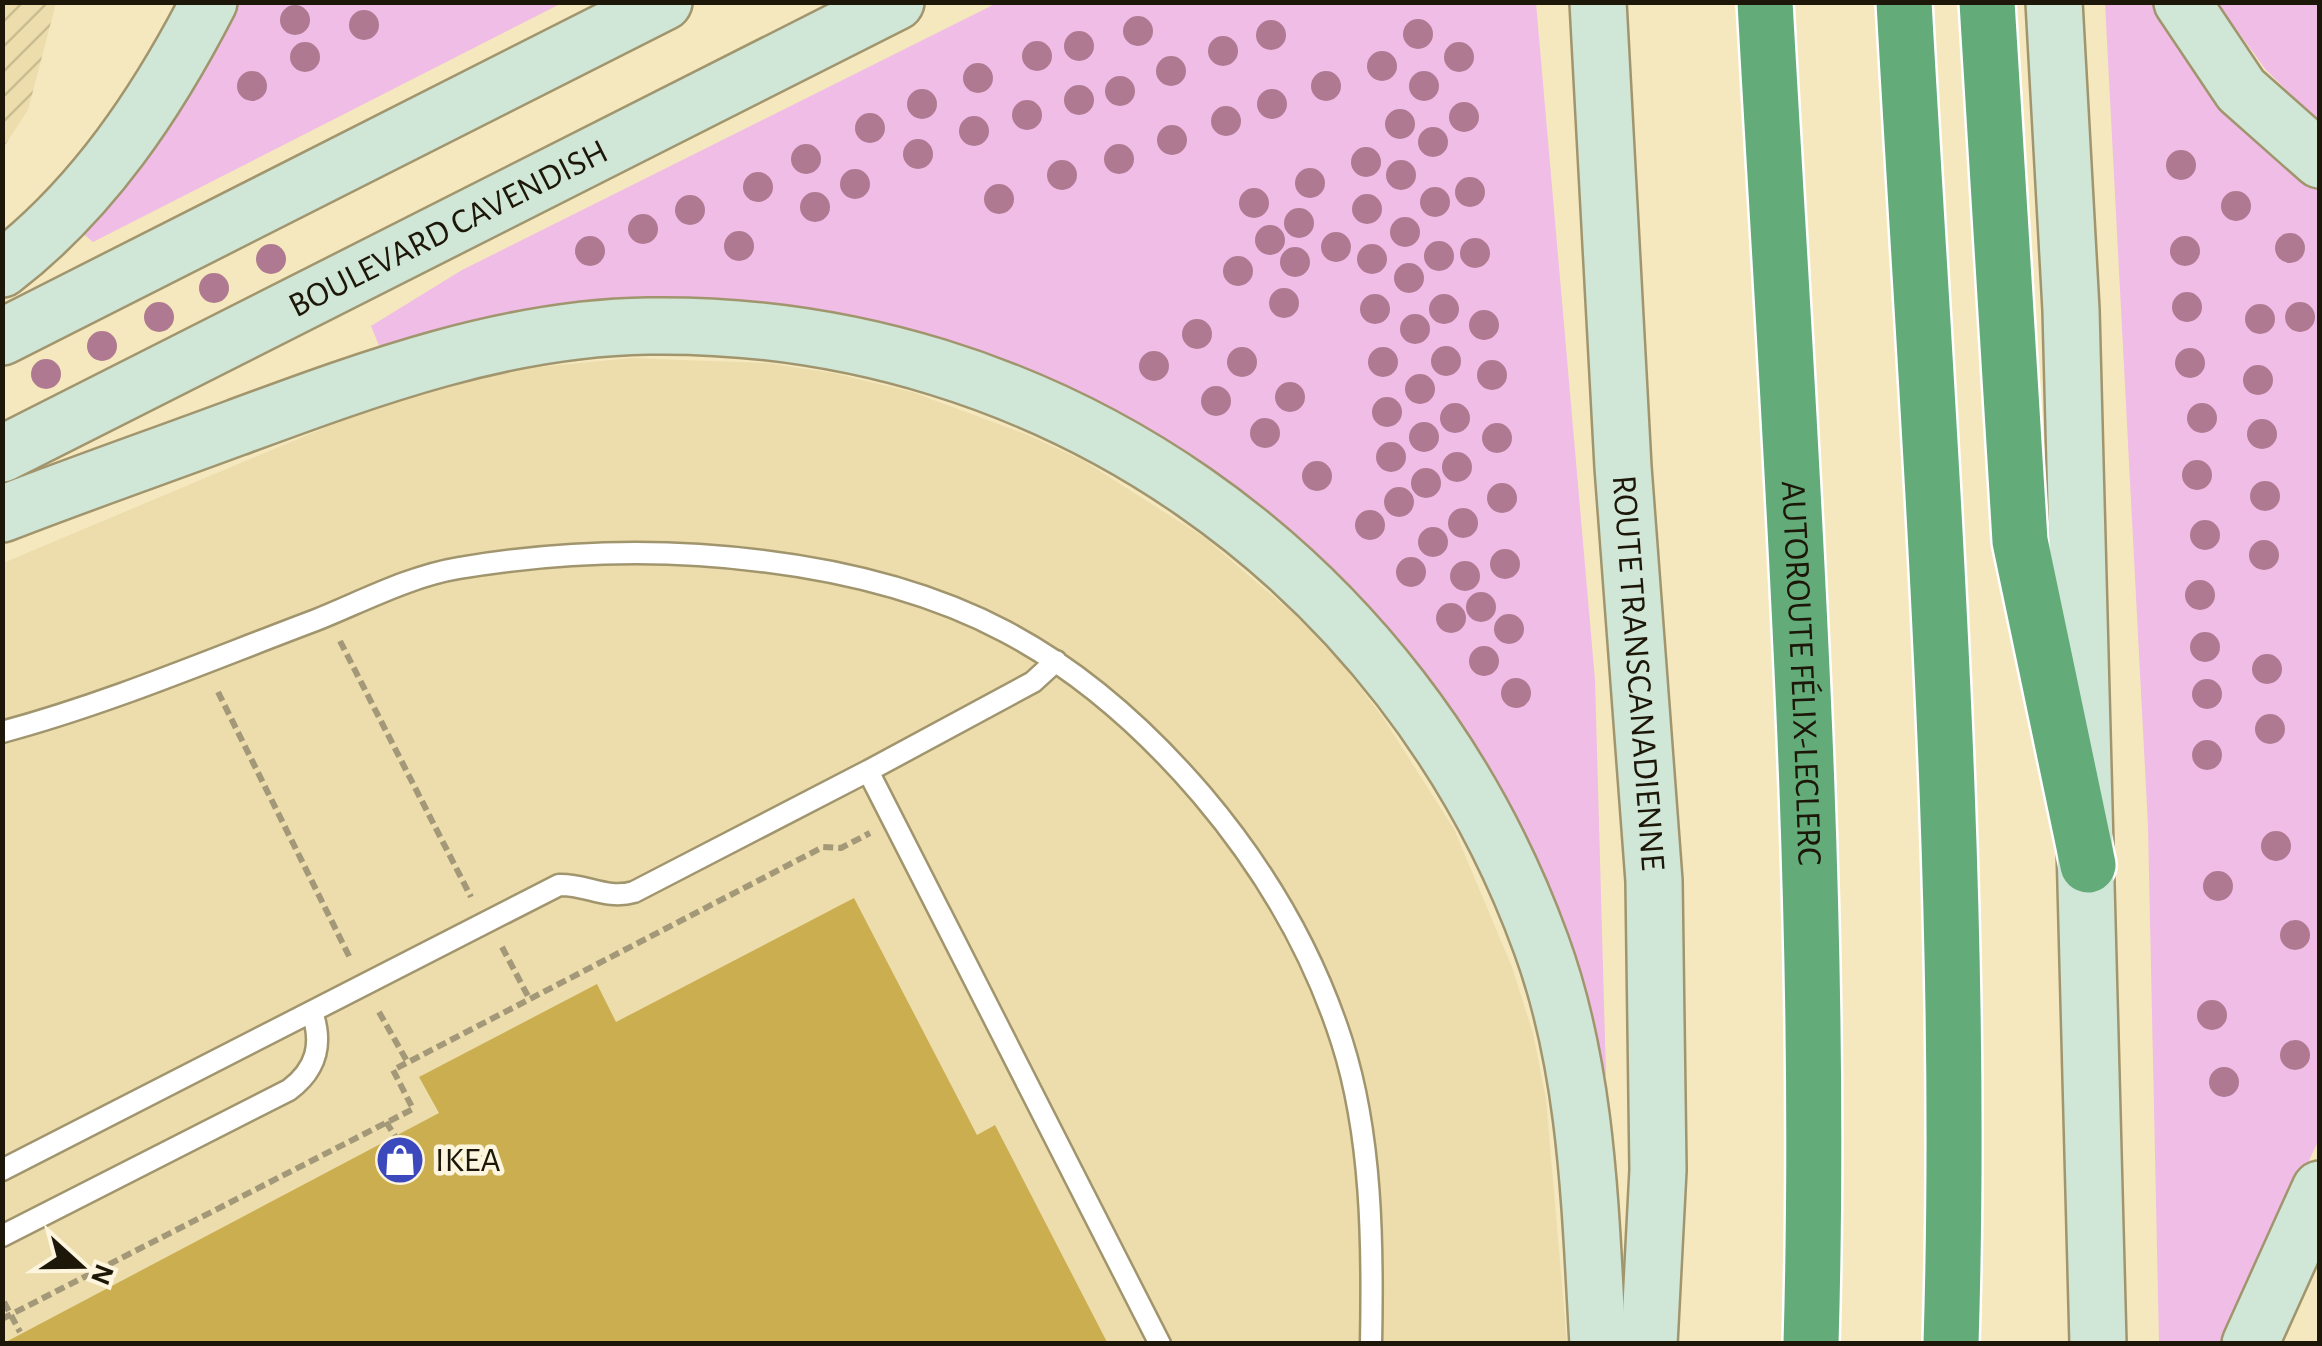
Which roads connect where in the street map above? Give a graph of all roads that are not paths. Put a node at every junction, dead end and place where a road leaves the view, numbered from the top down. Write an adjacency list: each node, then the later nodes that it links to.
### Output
1 (209, 2): 11 (main road)
2 (664, 2): 12 (main road)
3 (1598, 2): 26 (main road, ROUTE TRANSCANADIENNE)
4 (1765, 2): 27 (highway, AUTOROUTE FÉLIX-LECLERC)
5 (1904, 2): 28 (highway)
6 (1987, 2): 18 (highway)
7 (2054, 2): 18 (main road)
8 (2182, 2): 10 (main road)
9 (874, 6): 13 (main road, BOULEVARD CAVENDISH)
10 (2320, 160)
11 (2, 269)
12 (2, 337)
13 (2, 454)
14 (2, 514): 25 (main road)
15 (1056, 661): 16 (lane); 17 (lane); 24 (lane)
16 (2, 732)
17 (868, 771): 19 (lane); 23 (lane)
18 (2088, 864): 29 (main road)
19 (312, 1012): 20 (lane); 22 (lane)
20 (2, 1170)
21 (2320, 1189): 30 (main road)
22 (2, 1236)
23 (1160, 1344)
24 (1371, 1344)
25 (1598, 1344)
26 (1649, 1344)
27 (1811, 1344)
28 (1951, 1344)
29 (2098, 1344)
30 (2250, 1344)

